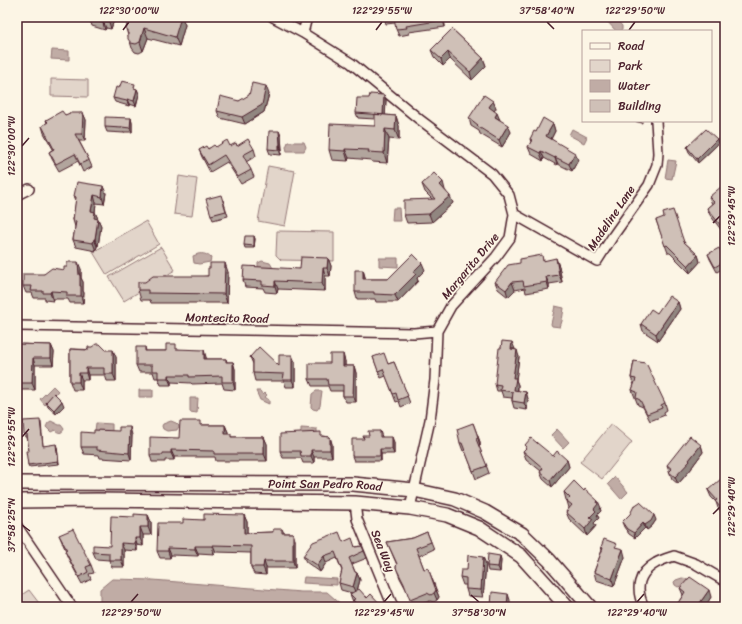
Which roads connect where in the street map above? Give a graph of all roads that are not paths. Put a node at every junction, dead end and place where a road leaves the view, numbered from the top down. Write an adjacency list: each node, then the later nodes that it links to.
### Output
1 (273, 17): 3 (street, Margarita Drive)
2 (307, 17): 3 (street)
3 (303, 33): 7 (street, Margarita Drive)
4 (656, 122): 7 (street, Madeline Lane)
5 (30, 189): 6 (street)
6 (17, 196)
7 (514, 214): 9 (street, Margarita Drive)
8 (17, 326): 9 (street, Montecito Road)
9 (437, 331): 11 (street, Margarita Drive)
10 (17, 482): 11 (main road, Point San Pedro Road)
11 (414, 490): 14 (street, Margarita Drive); 20 (main road, Point San Pedro Road)
12 (17, 501): 13 (main road, Point San Pedro Road)
13 (355, 503): 14 (main road, Point San Pedro Road); 18 (street, Sea Way)
14 (410, 508): 19 (main road, Point San Pedro Road)
15 (17, 526): 17 (street)
16 (725, 581): 21 (street)
17 (72, 607)
18 (393, 607)
19 (567, 607)
20 (590, 607)
21 (644, 607)

